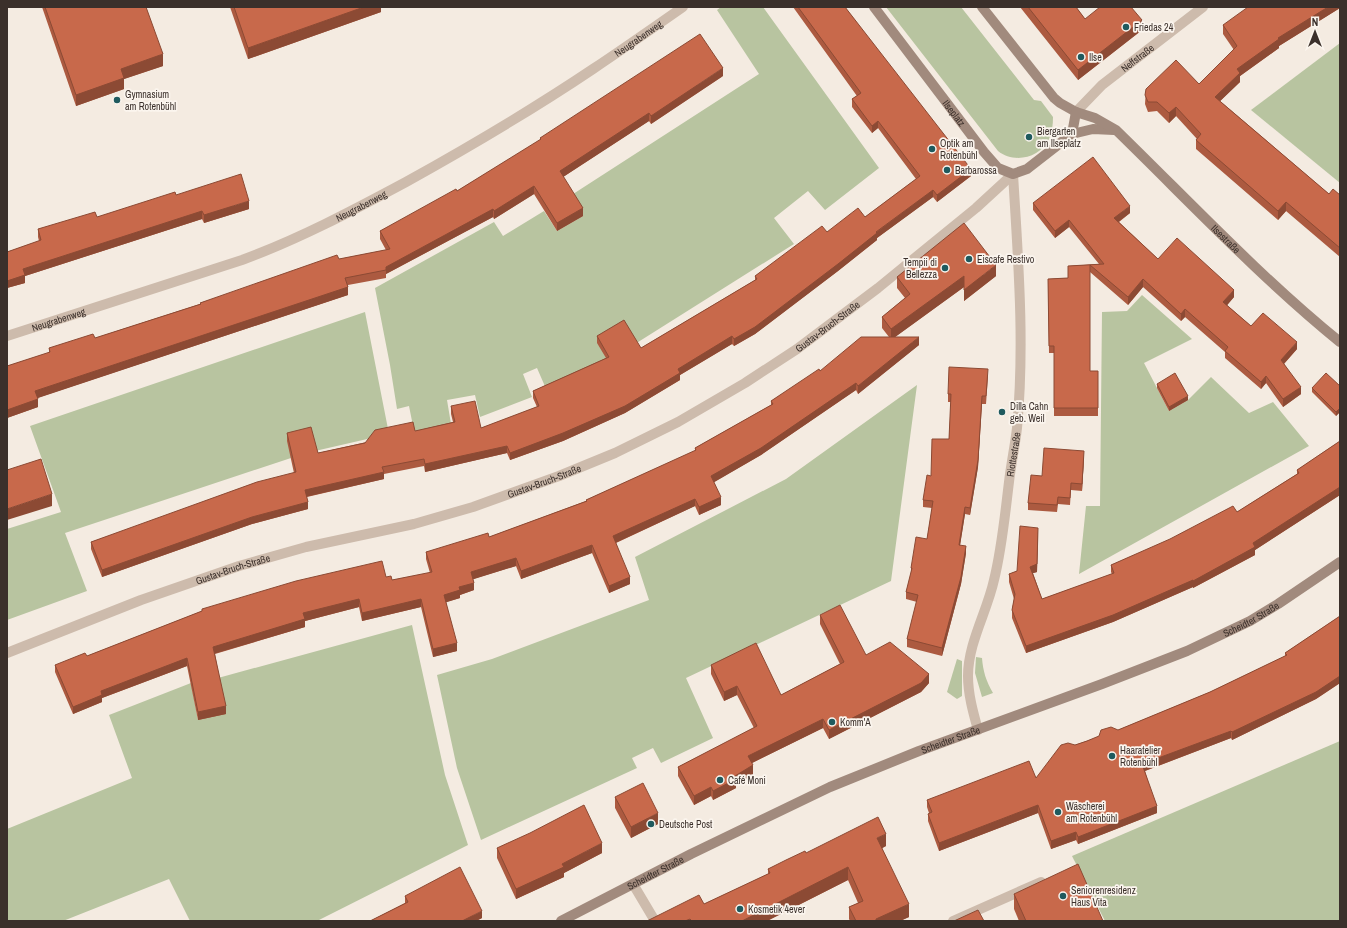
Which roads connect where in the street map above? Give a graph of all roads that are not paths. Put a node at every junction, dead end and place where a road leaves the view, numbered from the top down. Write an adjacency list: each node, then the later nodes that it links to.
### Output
1 (683, 7): 9 (street, Neugrabenweg)
2 (874, 7): 8 (main road, Ilseplatz)
3 (982, 7): 5 (main road)
4 (1203, 7): 5 (street, Neffstraße)
5 (1076, 112): 6 (main road); 7 (main road)
6 (1116, 130): 7 (main road); 10 (main road, Ilsestraße)
7 (1072, 134): 8 (main road)
8 (1013, 174): 12 (street, Gustav-Bruch-Straße); 13 (street, Riottestraße)
9 (7, 336)
10 (1340, 342)
11 (1340, 562): 13 (main road, Scheidter Straße)
12 (7, 653)
13 (978, 730): 15 (main road, Scheidter Straße)
14 (1049, 878): 18 (street)
15 (632, 884): 16 (main road, Scheidter Straße); 17 (street)
16 (561, 921)
17 (655, 921)
18 (953, 921)

